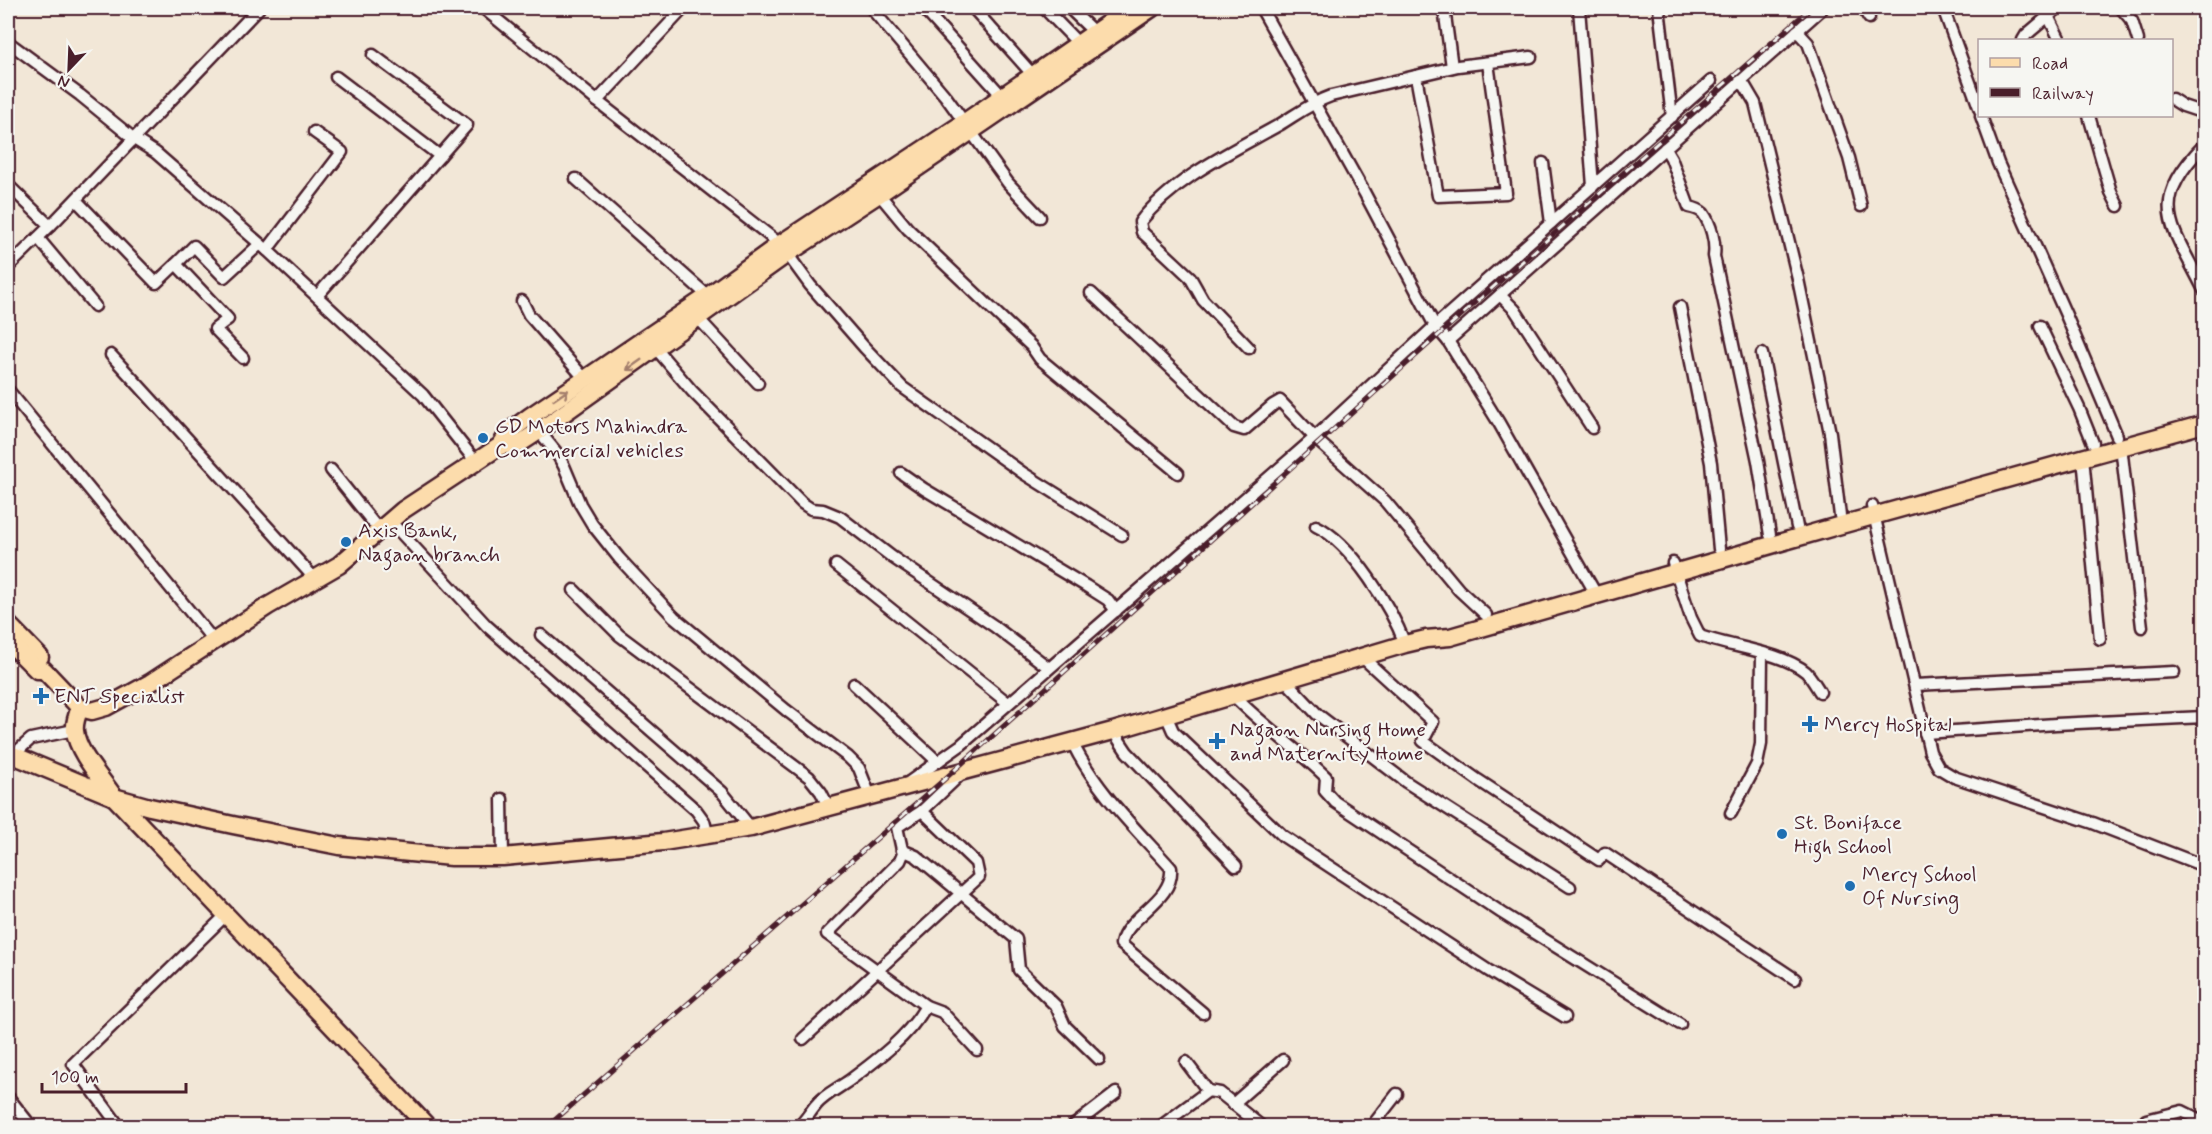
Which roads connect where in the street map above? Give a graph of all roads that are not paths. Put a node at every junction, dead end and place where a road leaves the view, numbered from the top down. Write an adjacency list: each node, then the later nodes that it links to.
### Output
1 (259, 8): 49 (street)
2 (483, 8): 40 (street)
3 (684, 8): 40 (street)
4 (871, 8): 47 (street)
5 (923, 8): 38 (street)
6 (973, 8): 33 (street)
7 (1044, 8): 28 (street)
8 (1069, 8): 23 (street)
9 (1130, 8): 23 (main road)
10 (1152, 8): 47 (main road)
11 (1261, 8): 41 (street)
12 (1444, 8): 32 (street)
13 (1579, 8): 56 (street)
14 (1659, 8): 44 (street)
15 (1823, 8): 22 (street)
16 (1863, 8): 21 (street)
17 (1943, 8): 42 (street)
18 (2058, 8): 20 (street)
19 (2121, 8): 26 (street)
20 (2046, 12): 24 (street); 25 (street)
21 (1869, 18)
22 (1797, 31): 37 (street); 59 (street)
23 (1095, 33): 28 (main road)
24 (2024, 39)
25 (2060, 39)
26 (2138, 39)
27 (8, 42): 49 (street)
28 (1078, 43): 33 (main road)
29 (374, 55): 52 (street)
30 (1531, 57): 31 (street)
31 (1488, 63): 32 (street); 34 (street)
32 (1452, 67): 34 (street)
33 (1033, 75): 38 (main road)
34 (1416, 76): 41 (street)
35 (336, 77): 52 (street)
36 (1711, 81): 44 (street)
37 (1739, 82): 51 (street); 103 (street)
38 (1002, 96): 47 (main road)
39 (2173, 100): 43 (street)
40 (597, 101): 66 (street)
41 (1313, 102): 78 (street); 82 (street)
42 (1978, 104)
43 (2205, 113)
44 (1671, 117): 56 (street)
45 (1981, 117): 94 (street)
46 (2089, 117): 60 (street)
47 (969, 127): 57 (main road); 61 (street); 66 (main road)
48 (314, 132): 65 (street)
49 (135, 139): 58 (street); 65 (street)
50 (2205, 145): 69 (street)
51 (1665, 148): 71 (street); 108 (street)
52 (440, 156): 72 (street)
53 (1543, 163): 62 (street)
54 (576, 178): 73 (street)
55 (8, 185): 63 (street)
56 (1593, 186): 62 (street)
57 (879, 194): 66 (main road); 101 (street)
58 (76, 200): 63 (street); 67 (street)
59 (1862, 206)
60 (2118, 206)
61 (1040, 217)
62 (1551, 223): 78 (street)
63 (50, 226): 64 (street)
64 (38, 237): 68 (street); 75 (street)
65 (263, 247): 67 (street); 72 (street)
66 (783, 249): 73 (main road); 77 (main road); 107 (street)
67 (176, 264): 85 (street)
68 (8, 267)
69 (2205, 290)
70 (1090, 293): 93 (street)
71 (1500, 295): 80 (street); 91 (street)
72 (317, 296): 98 (street)
73 (708, 296): 81 (main road)
74 (522, 301): 86 (street)
75 (95, 306)
76 (1680, 307): 109 (street)
77 (697, 317): 81 (main road); 87 (street)
78 (1435, 326): 80 (street); 93 (street)
79 (2040, 326): 95 (street)
80 (1448, 341): 114 (street)
81 (652, 343): 86 (main road); 92 (main road, one-way to 92); 127 (street)
82 (1249, 348)
83 (1762, 354): 106 (street)
84 (111, 355): 112 (street)
85 (243, 358)
86 (585, 379): 96 (main road, one-way to 86)
87 (758, 383)
88 (8, 390): 123 (street)
89 (2205, 413): 94 (main road)
90 (2205, 424): 94 (main road)
91 (1592, 428)
92 (539, 431): 96 (main road); 147 (street)
93 (1315, 437): 115 (street); 116 (street)
94 (2119, 441): 95 (main road); 97 (main road); 118 (street)
95 (2093, 443): 102 (main road)
96 (500, 446): 98 (main road)
97 (2083, 457): 102 (main road); 121 (street)
98 (476, 462): 104 (main road)
99 (332, 470): 104 (street)
100 (901, 473): 115 (street)
101 (1178, 473)
102 (1874, 511): 103 (main road); 111 (main road); 132 (street)
103 (1840, 516): 106 (main road)
104 (385, 526): 112 (main road); 154 (street)
105 (1316, 526): 124 (street)
106 (1797, 527): 108 (main road)
107 (1122, 536)
108 (1770, 536): 109 (main road)
109 (1719, 549): 111 (main road)
110 (836, 565): 135 (street)
111 (1675, 568): 114 (main road); 125 (street)
112 (315, 579): 123 (main road)
113 (574, 590): 150 (street)
114 (1595, 591): 116 (main road); 120 (main road)
115 (1116, 610): 127 (street)
116 (1486, 615): 120 (main road)
117 (8, 624): 128 (main road)
118 (2142, 627)
119 (541, 636): 153 (street)
120 (1426, 639): 124 (main road)
121 (2100, 639)
122 (8, 640): 128 (main road)
123 (214, 641): 136 (main road)
124 (1405, 644): 126 (main road)
125 (1762, 653): 133 (street); 152 (street)
126 (1362, 657): 130 (main road); 163 (street)
127 (1049, 668): 135 (street)
128 (44, 670): 136 (main road)
129 (2174, 672): 132 (street)
130 (1284, 679): 134 (main road); 159 (street)
131 (854, 684): 144 (street)
132 (1915, 685): 141 (street)
133 (1820, 692)
134 (1233, 695): 137 (main road); 167 (street)
135 (1008, 704): 144 (street)
136 (80, 708): 139 (main road)
137 (1166, 715): 140 (main road); 166 (street)
138 (2205, 717): 141 (street)
139 (74, 730): 143 (street); 148 (main road)
140 (1113, 731): 142 (main road); 157 (street)
141 (1925, 733): 158 (street)
142 (1072, 742): 145 (main road); 165 (street)
143 (10, 754): 148 (main road)
144 (938, 762): 146 (street)
145 (963, 772): 146 (main road); 151 (street)
146 (901, 787): 147 (main road)
147 (870, 796): 150 (main road)
148 (114, 797): 156 (main road); 161 (main road)
149 (502, 799): 156 (street)
150 (829, 808): 153 (main road)
151 (922, 811): 155 (street); 160 (street)
152 (1731, 813)
153 (751, 828): 154 (main road)
154 (708, 836): 156 (main road)
155 (902, 850): 160 (street); 162 (street)
156 (503, 857)
157 (1236, 866)
158 (2205, 866)
159 (1570, 887)
160 (962, 894): 162 (street); 170 (street)
161 (226, 915): 180 (street); 181 (main road)
162 (878, 972): 164 (street); 168 (street)
163 (1795, 978)
164 (926, 1006): 169 (street); 182 (street)
165 (1203, 1013)
166 (1565, 1017)
167 (1680, 1024)
168 (803, 1039)
169 (977, 1050)
170 (1099, 1059)
171 (1282, 1060): 177 (street)
172 (1186, 1062): 173 (street)
173 (1208, 1091): 177 (street); 184 (street)
174 (1116, 1093): 183 (street)
175 (1397, 1094): 186 (street)
176 (8, 1096): 179 (street)
177 (1233, 1104): 185 (street)
178 (2205, 1122): 187 (street)
179 (31, 1126)
180 (119, 1126)
181 (427, 1126)
182 (799, 1126)
183 (1072, 1126)
184 (1161, 1126)
185 (1261, 1126)
186 (1372, 1126)
187 (2144, 1126)

